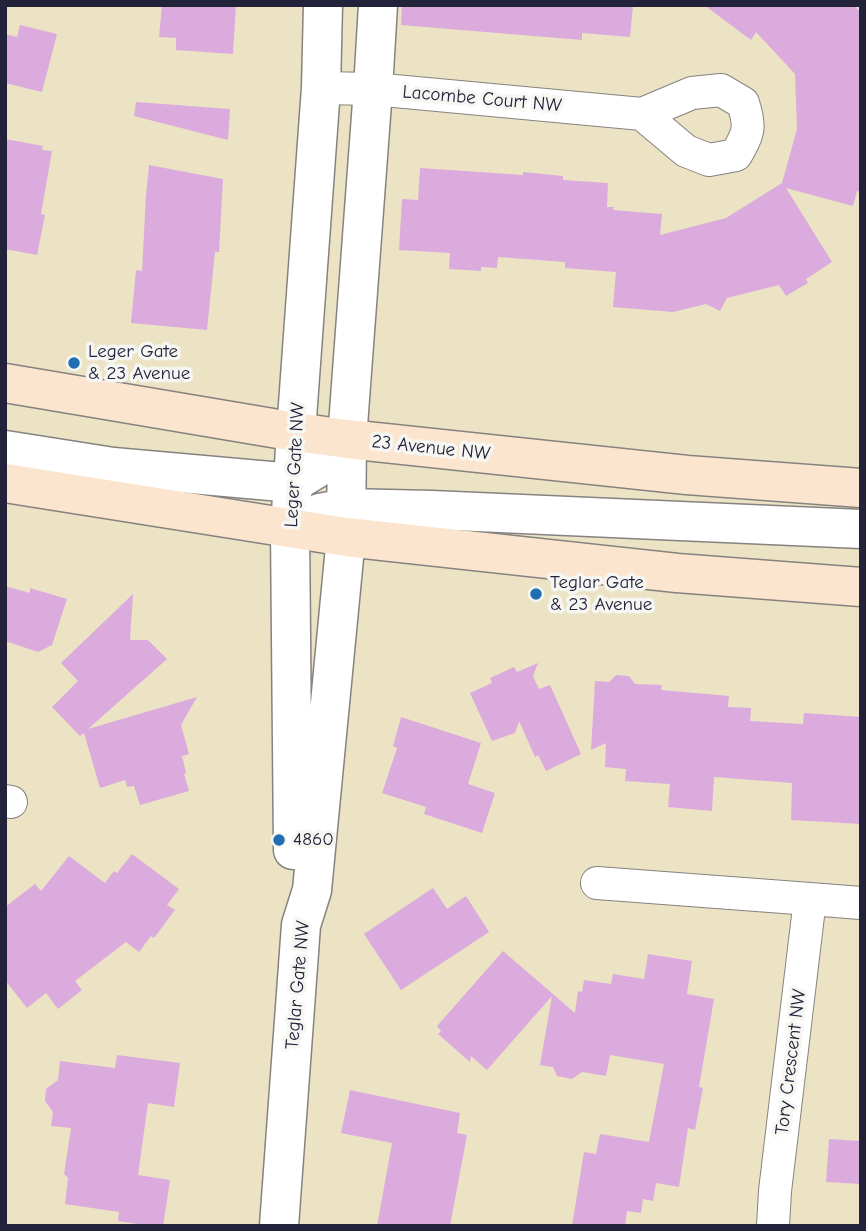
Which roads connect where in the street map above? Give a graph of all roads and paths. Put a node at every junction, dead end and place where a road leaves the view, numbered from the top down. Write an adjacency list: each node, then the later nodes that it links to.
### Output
1 (323, 5): 3 (street, Leger Gate NW)
2 (378, 5): 4 (street)
3 (321, 88): 4 (street, Lacombe Court NW); 7 (street, Leger Gate NW)
4 (373, 89): 5 (street, Lacombe Court NW); 8 (street)
5 (642, 114)
6 (5, 383): 7 (main road, 23 Avenue NW)
7 (296, 432): 8 (main road, 23 Avenue NW); 11 (street, Leger Gate NW)
8 (347, 439): 11 (street); 12 (main road, 23 Avenue NW); 13 (street)
9 (5, 450): 11 (street)
10 (5, 483): 14 (main road)
11 (293, 483): 14 (street, Leger Gate NW)
12 (861, 488)
13 (346, 522): 14 (main road); 15 (street); 16 (main road); 20 (street, Teglar Gate NW)
14 (290, 529): 20 (street, Leger Gate NW)
15 (861, 529)
16 (861, 587)
17 (597, 883): 18 (street)
18 (810, 899): 19 (street); 22 (street, Tory Crescent NW)
19 (861, 903)
20 (301, 925): 21 (street, Teglar Gate NW)
21 (279, 1226)
22 (773, 1226)

